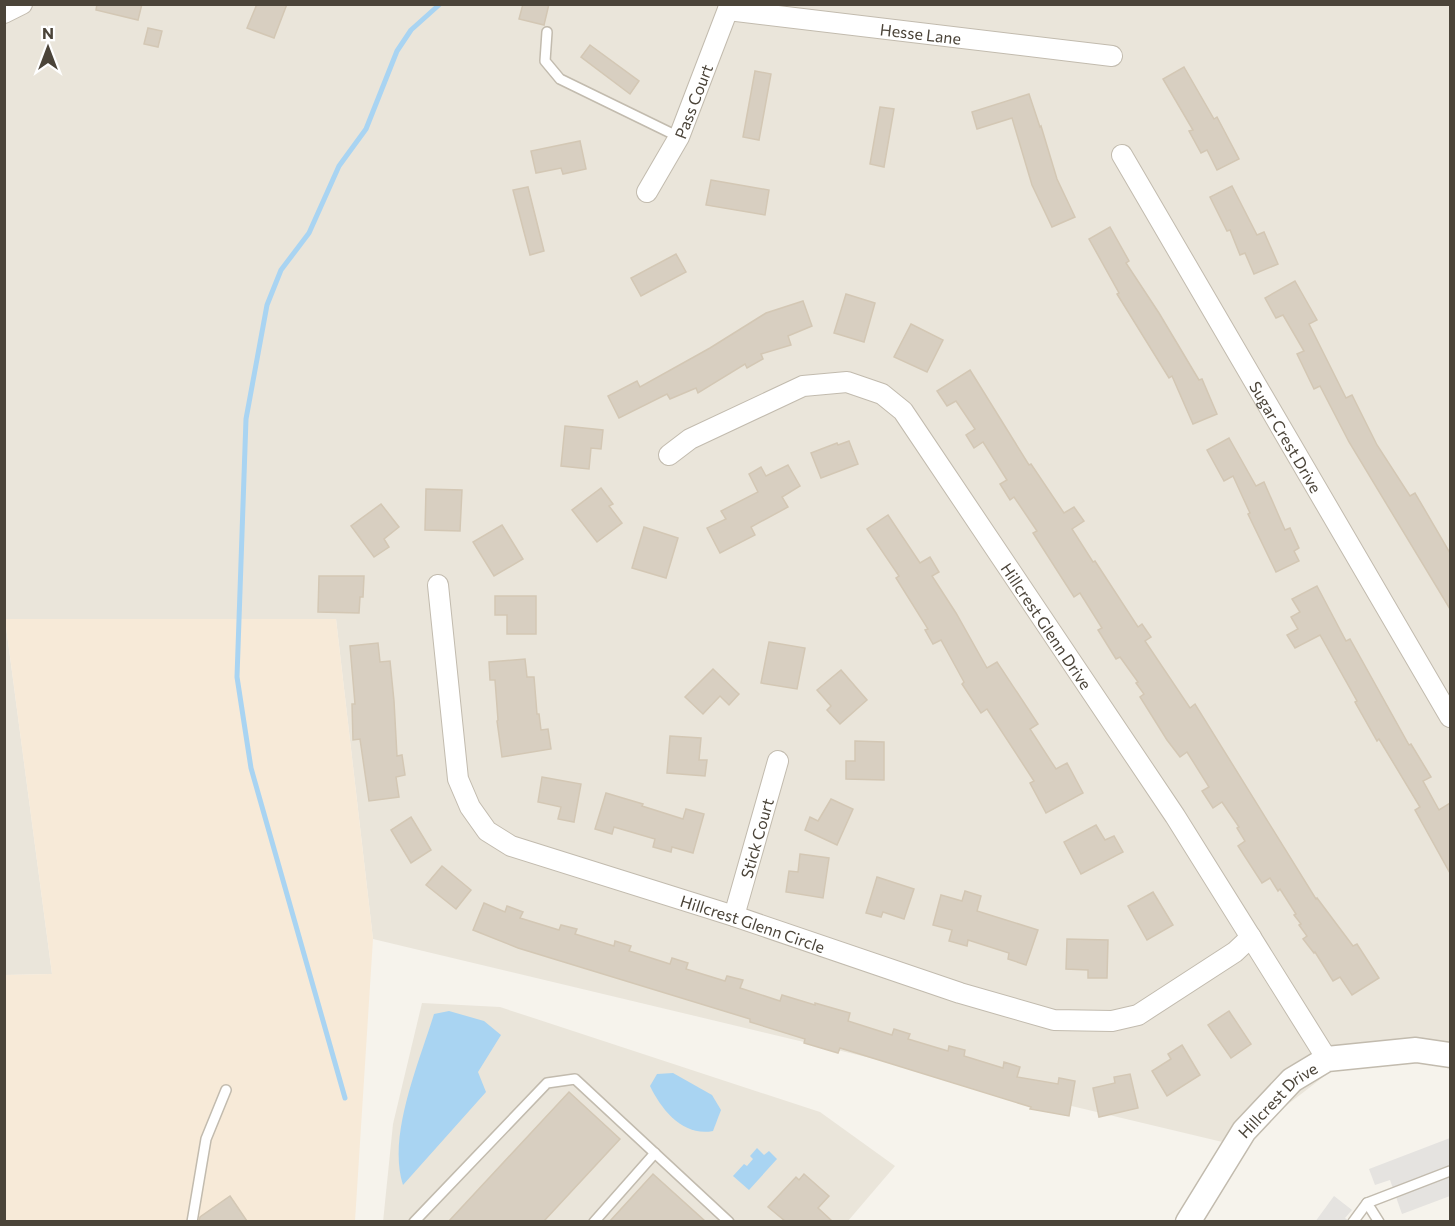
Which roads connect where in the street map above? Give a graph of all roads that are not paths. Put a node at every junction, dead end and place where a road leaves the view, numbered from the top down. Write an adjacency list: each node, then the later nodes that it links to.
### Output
1 (22, 4): 3 (street)
2 (729, 7): 5 (street, Hesse Lane); 6 (street, Pass Court)
3 (4, 13)
4 (547, 32): 6 (lane)
5 (1112, 56)
6 (679, 137): 8 (street, Pass Court)
7 (1122, 155): 11 (street, Sugar Crest Drive)
8 (647, 192)
9 (669, 455): 14 (street, Hillcrest Glenn Drive)
10 (438, 585): 13 (street, Hillcrest Glenn Circle)
11 (1450, 717)
12 (778, 761): 13 (street, Stick Court)
13 (734, 916): 14 (street, Hillcrest Glenn Circle)
14 (1251, 937): 16 (street, Hillcrest Glenn Drive)
15 (1450, 1054): 16 (street, Hillcrest Drive)
16 (1327, 1059): 25 (street, Hillcrest Drive)
17 (226, 1090): 21 (lane)
18 (655, 1153): 22 (lane); 23 (lane); 24 (lane)
19 (1450, 1171): 20 (lane)
20 (1367, 1203): 26 (lane); 27 (lane)
21 (192, 1221)
22 (414, 1221)
23 (594, 1221)
24 (729, 1221)
25 (1188, 1221)
26 (1353, 1221)
27 (1378, 1221)

